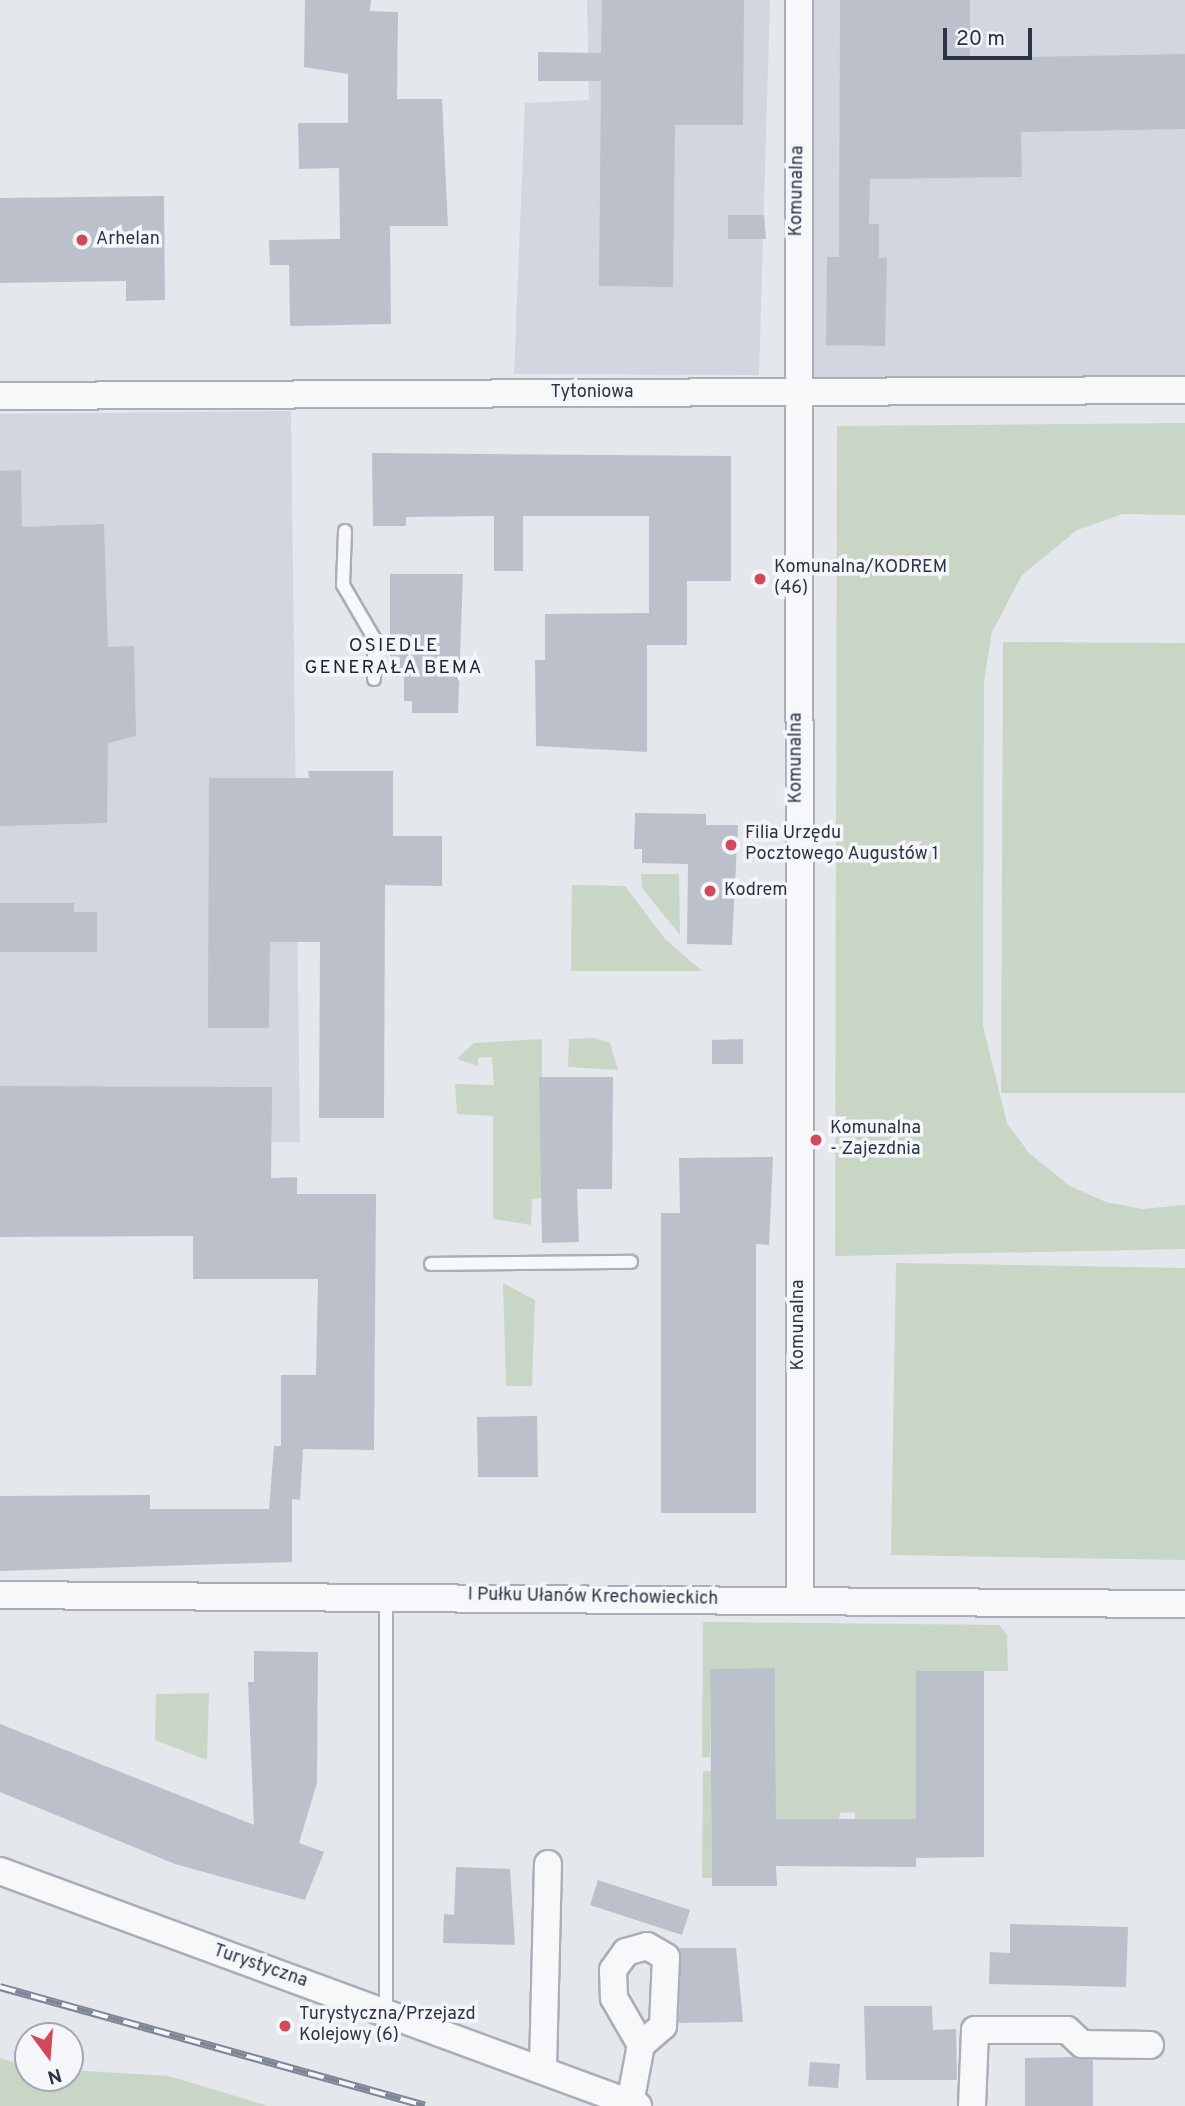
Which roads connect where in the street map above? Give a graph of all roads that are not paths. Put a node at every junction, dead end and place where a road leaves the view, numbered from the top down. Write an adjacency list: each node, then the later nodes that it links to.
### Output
1 (799, 0): 3 (street, Komunalna)
2 (1185, 390): 3 (street, Tytoniowa)
3 (796, 392): 4 (street, Tytoniowa); 11 (street, Komunalna)
4 (0, 396)
5 (345, 531): 6 (lane)
6 (374, 679)
7 (631, 1262): 8 (lane)
8 (430, 1264)
9 (0, 1595): 10 (street, I Pułku Ułanów Krechowieckich)
10 (386, 1596): 11 (street, I Pułku Ułanów Krechowieckich); 15 (lane)
11 (800, 1600): 12 (street, I Pułku Ułanów Krechowieckich)
12 (1185, 1604)
13 (548, 1864): 18 (street)
14 (0, 1871): 15 (street, Turystyczna)
15 (386, 2012): 18 (street, Turystyczna)
16 (641, 2045): 19 (street)
17 (1150, 2045): 20 (street)
18 (543, 2068): 19 (street, Turystyczna)
19 (634, 2104)
20 (972, 2106)

